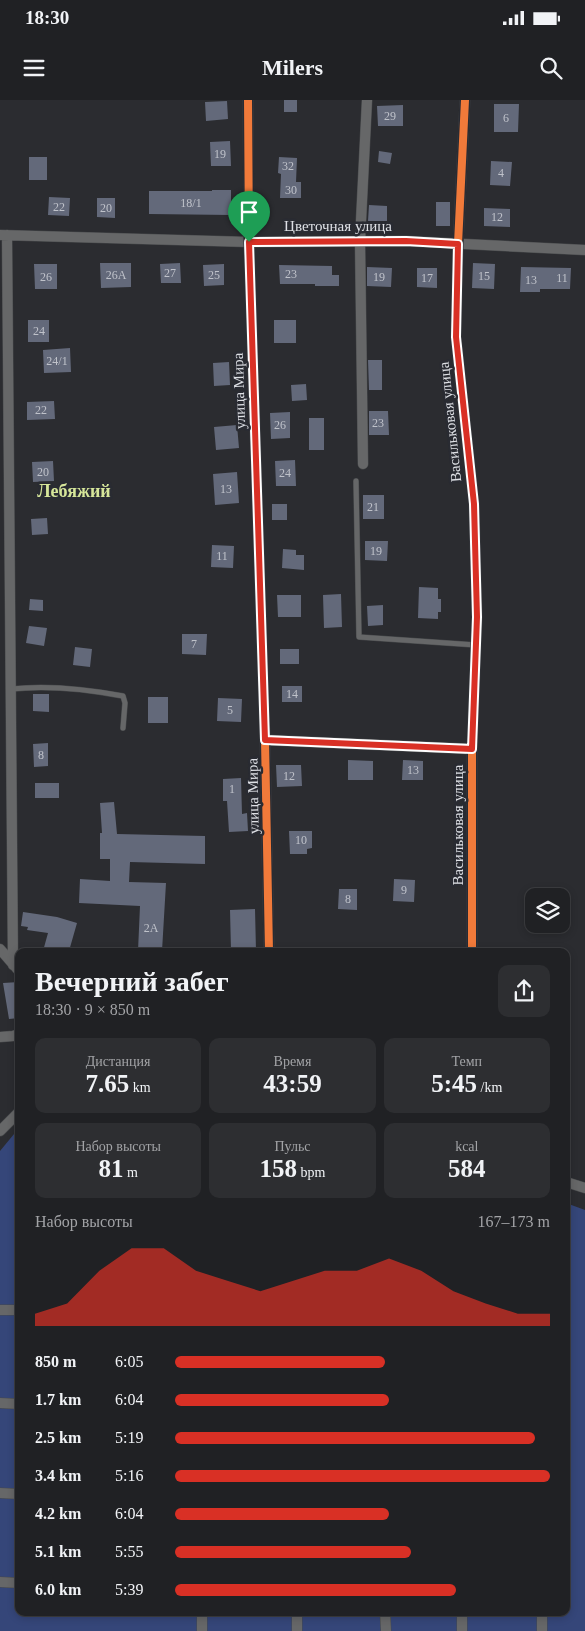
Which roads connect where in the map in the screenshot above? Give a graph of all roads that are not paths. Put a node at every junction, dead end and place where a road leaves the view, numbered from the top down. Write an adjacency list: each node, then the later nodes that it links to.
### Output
1 (248, 100): 6 (street, улица Мира)
2 (367, 100): 5 (street)
3 (465, 100): 7 (street, Васильковая улица)
4 (4, 235): 6 (street, Цветочная улица); 12 (street)
5 (360, 241): 6 (street, Цветочная улица); 7 (street, Цветочная улица); 9 (street)
6 (249, 242): 14 (street, улица Мира)
7 (458, 244): 8 (street, Цветочная улица); 11 (street, Васильковая улица)
8 (585, 250)
9 (363, 464)
10 (356, 481): 11 (lane)
11 (476, 645): 15 (street, Васильковая улица)
12 (11, 689): 13 (lane); 16 (street)
13 (123, 728)
14 (265, 740): 15 (street); 17 (street, улица Мира)
15 (472, 749): 18 (street, Васильковая улица)
16 (16, 948)
17 (269, 948)
18 (472, 948)
19 (0, 949): 20 (street)
20 (15, 967)
21 (15, 1035): 22 (street)
22 (0, 1038)
23 (15, 1116): 24 (street)
24 (0, 1131)
25 (570, 1183): 26 (street)
26 (585, 1188)
27 (0, 1310): 28 (street)
28 (15, 1310)
29 (0, 1403): 30 (street)
30 (15, 1404)
31 (0, 1493): 32 (street)
32 (15, 1494)
33 (0, 1582): 34 (street)
34 (15, 1583)
35 (202, 1616): 40 (street)
36 (297, 1616): 41 (street)
37 (385, 1616): 42 (street)
38 (462, 1616): 43 (street)
39 (542, 1616): 44 (street)
40 (202, 1631)
41 (297, 1631)
42 (386, 1631)
43 (462, 1631)
44 (542, 1631)

